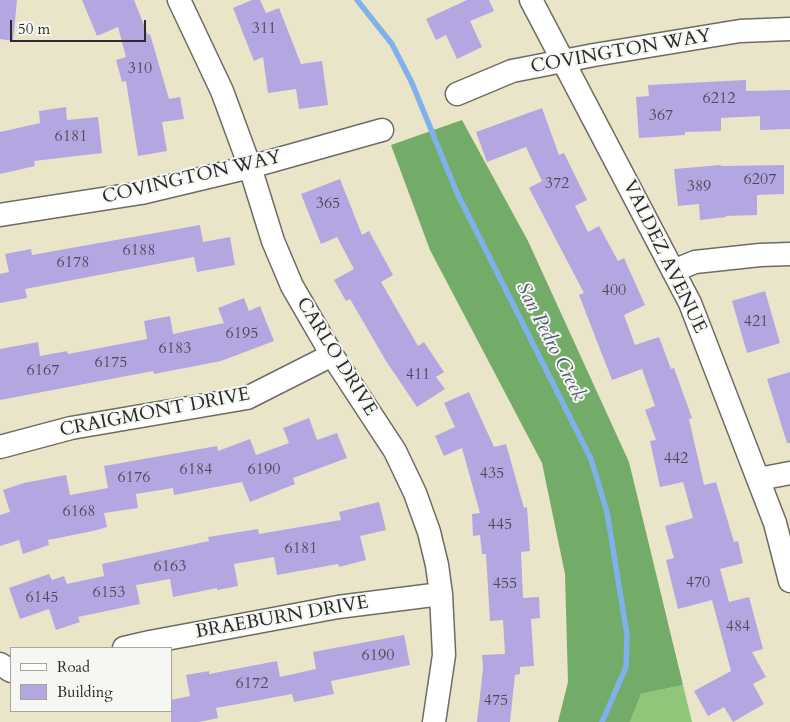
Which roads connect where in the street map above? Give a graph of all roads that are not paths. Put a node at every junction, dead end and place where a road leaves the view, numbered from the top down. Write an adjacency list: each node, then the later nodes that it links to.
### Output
1 (179, 0): 7 (street, CARLO DRIVE)
2 (531, 0): 4 (street, VALDEZ AVENUE)
3 (790, 29): 4 (street, COVINGTON WAY)
4 (564, 61): 5 (street, COVINGTON WAY); 10 (street, VALDEZ AVENUE)
5 (457, 94)
6 (382, 130): 7 (street, COVINGTON WAY)
7 (250, 167): 8 (street, COVINGTON WAY); 11 (street, CARLO DRIVE)
8 (0, 215)
9 (790, 254): 10 (street)
10 (673, 271): 14 (street, VALDEZ AVENUE)
11 (332, 355): 12 (street, CRAIGMONT DRIVE); 16 (street, CARLO DRIVE)
12 (0, 447)
13 (790, 473): 14 (street)
14 (759, 478): 15 (street, VALDEZ AVENUE)
15 (790, 581)
16 (441, 594): 17 (street, BRAEBURN DRIVE); 18 (street, CARLO DRIVE)
17 (128, 647)
18 (434, 722)

